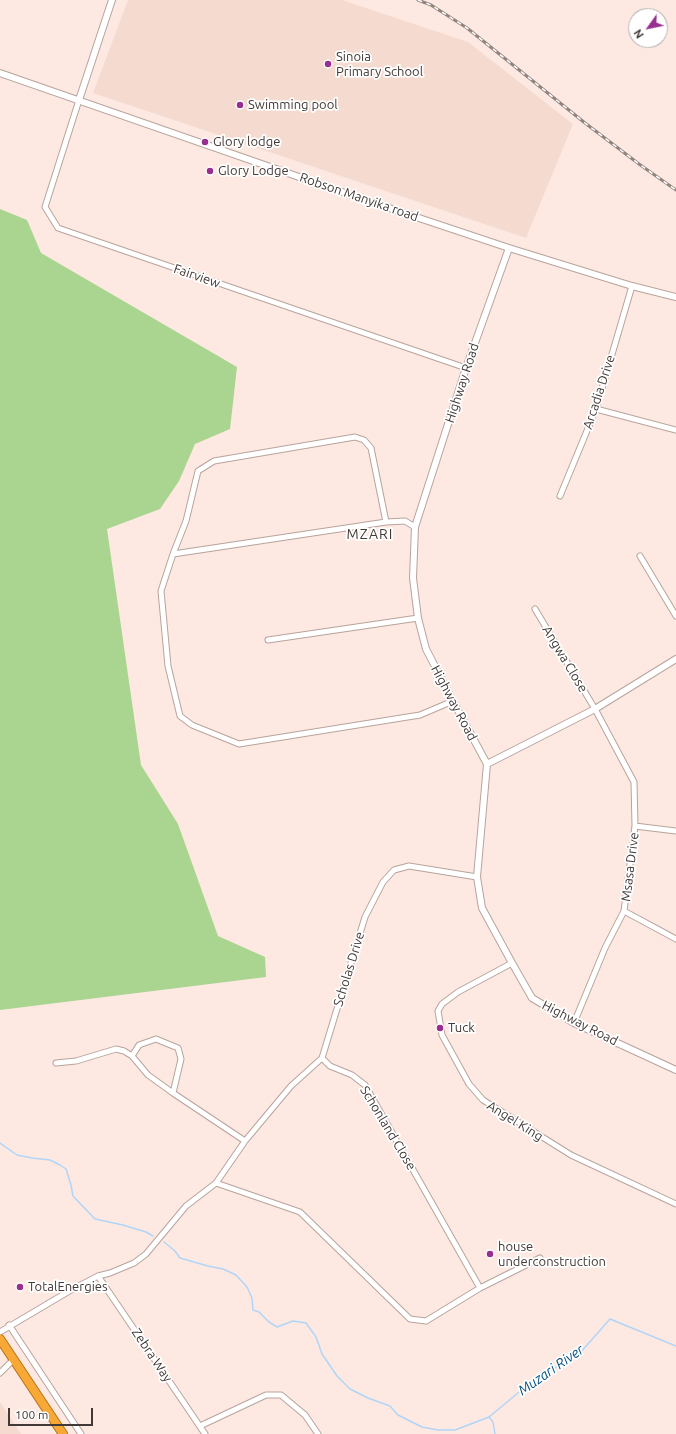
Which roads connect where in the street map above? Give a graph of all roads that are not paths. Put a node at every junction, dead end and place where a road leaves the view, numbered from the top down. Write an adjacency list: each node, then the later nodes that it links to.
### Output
1 (112, 0): 3 (street)
2 (0, 73): 3 (street, Robson Manyika road)
3 (79, 100): 4 (street, Robson Manyika road); 7 (street, Fairview)
4 (509, 248): 5 (street, Robson Manyika road); 7 (street, Highway Road)
5 (632, 286): 6 (street, Robson Manyika road); 8 (street, Arcadia Drive)
6 (676, 297)
7 (466, 368): 12 (street, Highway Road)
8 (596, 409): 9 (street); 10 (street, Arcadia Drive)
9 (676, 430)
10 (560, 496)
11 (386, 522): 12 (street); 13 (street); 13 (street)
12 (415, 527): 17 (street, Highway Road)
13 (173, 554): 20 (street)
14 (640, 556): 16 (street)
15 (535, 609): 21 (street, Angwa Close)
16 (676, 616)
17 (418, 618): 18 (street); 20 (street, Highway Road)
18 (268, 640)
19 (676, 659): 21 (street)
20 (453, 701): 22 (street, Highway Road)
21 (594, 710): 22 (street); 23 (street, Msasa Drive)
22 (487, 764): 25 (street, Highway Road)
23 (634, 826): 24 (street); 26 (street, Msasa Drive)
24 (676, 831)
25 (476, 877): 28 (street, Highway Road); 31 (street, Scholas Drive)
26 (624, 911): 27 (street); 29 (street, Msasa Drive)
27 (676, 938)
28 (512, 963): 29 (street, Highway Road); 37 (street, Angel King)
29 (574, 1023): 33 (street, Highway Road)
30 (132, 1056): 32 (street); 34 (street); 34 (street)
31 (322, 1058): 35 (street); 40 (street, Schonland Close)
32 (56, 1063)
33 (676, 1070)
34 (173, 1093): 35 (street)
35 (245, 1141): 36 (street)
36 (216, 1183): 39 (street); 40 (street)
37 (676, 1204)
38 (540, 1258): 40 (street)
39 (98, 1276): 41 (street); 46 (street, Zebra Way)
40 (480, 1288)
41 (9, 1326): 42 (street); 48 (street)
42 (0, 1332)
43 (0, 1340): 44 (highway)
44 (13, 1360): 45 (street); 47 (highway)
45 (0, 1373)
46 (200, 1426): 49 (street, Zebra Way); 50 (street)
47 (63, 1434)
48 (82, 1434)
49 (205, 1434)
50 (318, 1434)

